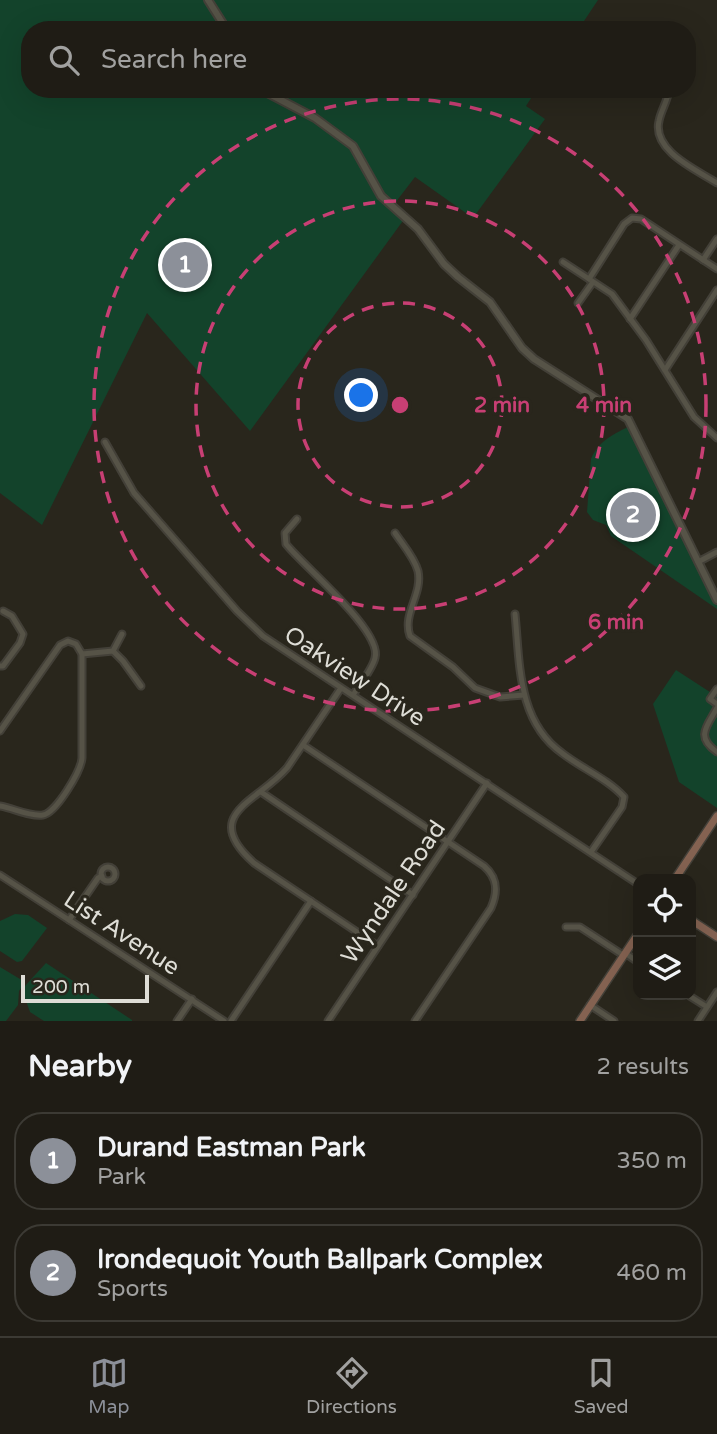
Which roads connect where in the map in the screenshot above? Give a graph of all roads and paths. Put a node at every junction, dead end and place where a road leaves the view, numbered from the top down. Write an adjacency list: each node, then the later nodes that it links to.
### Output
1 (208, 0): 2 (street)
2 (221, 21)
3 (277, 98): 21 (street)
4 (668, 98): 5 (street)
5 (717, 183)
6 (717, 239): 8 (street)
7 (679, 245): 8 (street); 11 (street); 14 (street)
8 (703, 260): 10 (street)
9 (563, 262): 11 (street)
10 (717, 269)
11 (591, 280): 13 (street); 14 (street)
12 (717, 290): 15 (street)
13 (578, 303)
14 (630, 319): 15 (street)
15 (664, 370): 16 (street)
16 (717, 438)
17 (105, 442): 30 (street, Oakview Drive)
18 (297, 519): 32 (street)
19 (395, 533): 33 (street)
20 (717, 552): 21 (street)
21 (698, 562): 22 (street)
22 (717, 600)
23 (4, 611): 28 (street)
24 (515, 614): 33 (street)
25 (122, 634): 26 (street)
26 (113, 651): 27 (street); 29 (street)
27 (82, 654): 35 (street); 40 (street)
28 (0, 666)
29 (141, 686)
30 (341, 688): 32 (street, Oakview Drive); 36 (street)
31 (717, 689): 34 (street)
32 (353, 695): 38 (street, Oakview Drive)
33 (524, 695): 43 (street)
34 (717, 706): 37 (street)
35 (0, 731)
36 (303, 745): 39 (street); 42 (street)
37 (717, 752)
38 (488, 783): 42 (street, Wyndale Road); 43 (street, Oakview Drive)
39 (261, 792): 48 (street); 49 (street)
40 (0, 806)
41 (717, 816): 44 (main road)
42 (448, 843): 48 (street, Wyndale Road); 67 (street)
43 (592, 852): 47 (street, Oakview Drive)
44 (678, 874)
45 (0, 875): 50 (street, List Avenue)
46 (102, 876): 50 (street)
47 (633, 881)
48 (413, 895): 55 (street, Wyndale Road)
49 (311, 901): 55 (street); 65 (street)
50 (69, 920): 59 (street, List Avenue)
51 (696, 923): 54 (main road)
52 (566, 927): 56 (street)
53 (636, 937): 56 (main road)
54 (717, 937)
55 (378, 946): 66 (street, Wyndale Road)
56 (624, 954): 57 (street); 61 (main road)
57 (633, 959)
58 (717, 992): 62 (street)
59 (192, 999): 63 (street); 64 (street, List Avenue)
60 (696, 1000): 62 (street)
61 (590, 1005): 68 (main road); 69 (street)
62 (707, 1007): 70 (street)
63 (177, 1021)
64 (224, 1021)
65 (231, 1021)
66 (328, 1021)
67 (415, 1021)
68 (580, 1021)
69 (614, 1021)
70 (698, 1021)

